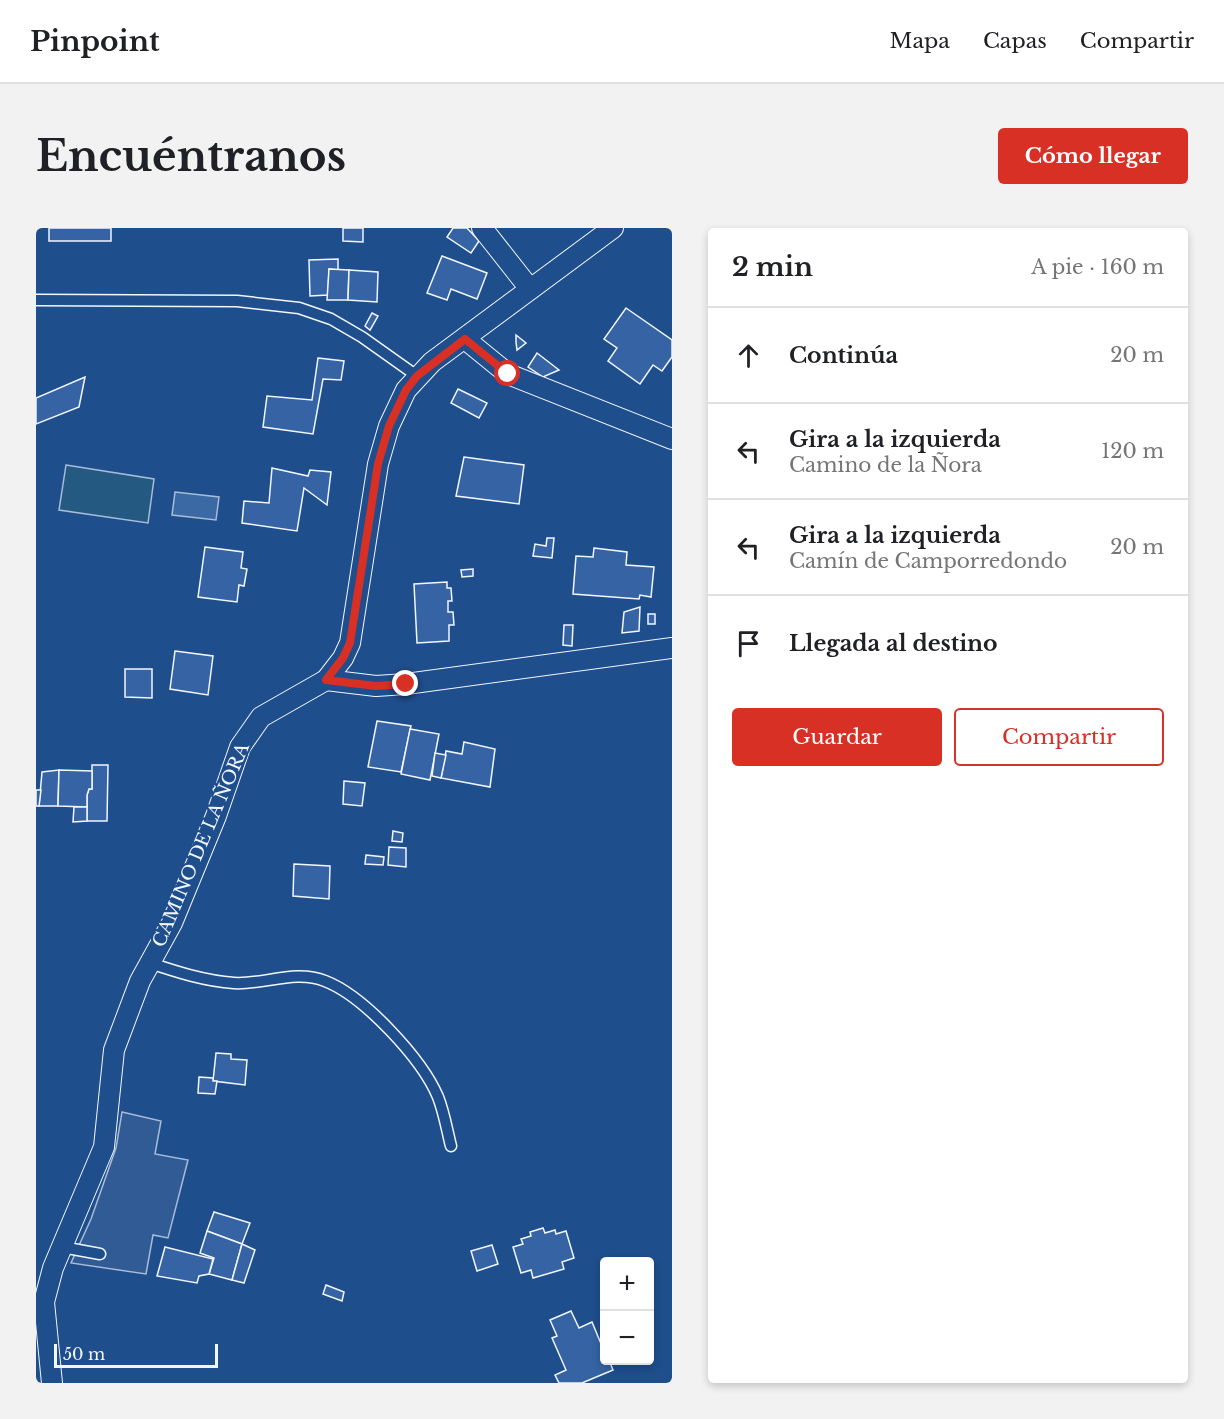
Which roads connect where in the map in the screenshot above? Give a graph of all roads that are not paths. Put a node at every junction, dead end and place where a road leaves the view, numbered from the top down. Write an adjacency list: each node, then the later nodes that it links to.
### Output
1 (482, 228): 3 (street)
2 (613, 228): 3 (street, CAMINO DE LA ÑORA)
3 (530, 289): 5 (street, CAMINO DE LA ÑORA)
4 (36, 300): 6 (lane)
5 (465, 339): 6 (street, CAMINO DE LA ÑORA); 7 (street)
6 (417, 376): 9 (street, CAMINO DE LA ÑORA)
7 (672, 439)
8 (672, 648): 9 (street)
9 (326, 680): 10 (street, CAMINO DE LA ÑORA)
10 (150, 963): 11 (lane); 12 (street, CAMINO DE LA ÑORA)
11 (451, 1146)
12 (62, 1247): 13 (lane); 14 (street, CAMINO DE LA ÑORA)
13 (100, 1254)
14 (52, 1383)

